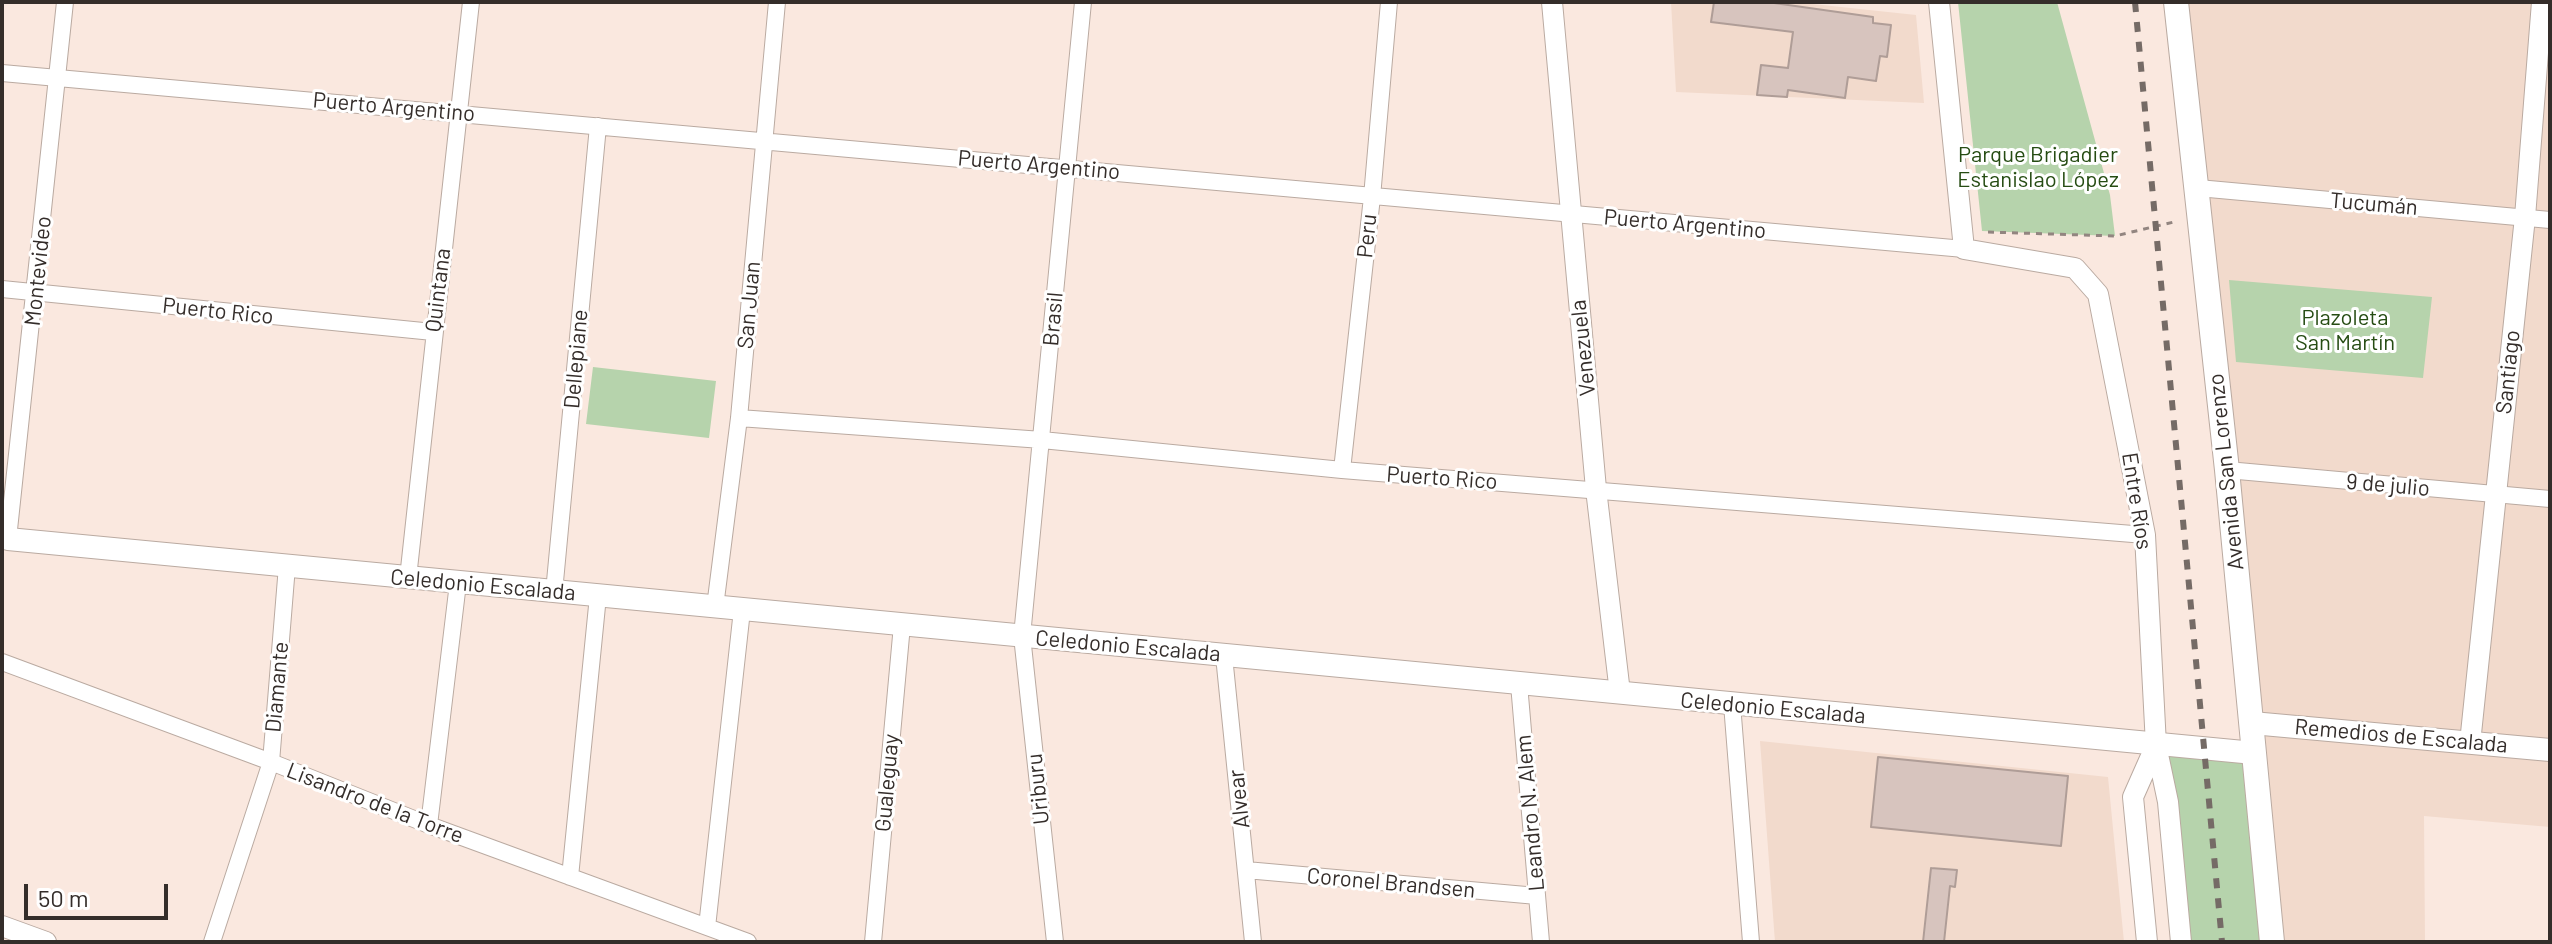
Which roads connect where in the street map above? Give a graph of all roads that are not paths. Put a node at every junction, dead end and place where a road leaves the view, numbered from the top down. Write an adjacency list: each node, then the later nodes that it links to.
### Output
1 (65, 2): 11 (street, Montevideo)
2 (471, 2): 12 (street, Quintana)
3 (777, 2): 14 (street, San Juan)
4 (1083, 2): 15 (street, Brasil)
5 (1389, 2): 17 (street, Peru)
6 (1552, 2): 18 (street, Venezuela)
7 (1939, 2): 21 (street)
8 (2176, 2): 16 (main road, Avenida San Lorenzo)
9 (2542, 2): 19 (street, Santiago)
10 (2, 73): 11 (street, Puerto Argentino)
11 (59, 78): 12 (street, Puerto Argentino); 24 (street, Montevideo)
12 (459, 112): 13 (street, Puerto Argentino); 25 (street, Quintana)
13 (598, 126): 14 (street, Puerto Argentino); 38 (street, Dellepiane)
14 (763, 142): 15 (street, Puerto Argentino); 26 (street, San Juan)
15 (1066, 167): 17 (street, Puerto Argentino); 27 (street, Brasil)
16 (2198, 188): 19 (street, Tucumán); 29 (main road, Avenida San Lorenzo)
17 (1372, 197): 18 (street, Puerto Argentino); 28 (street, Peru)
18 (1570, 213): 21 (street, Puerto Argentino); 30 (street, Venezuela)
19 (2525, 217): 20 (street, Tucumán); 31 (street, Santiago)
20 (2550, 220)
21 (1964, 249): 22 (street, Puerto Argentino)
22 (2075, 268): 33 (street, Entre Ríos)
23 (2, 289): 24 (street, Puerto Rico)
24 (36, 292): 25 (street, Puerto Rico); 34 (street, Montevideo)
25 (433, 332): 36 (street, Quintana)
26 (739, 418): 27 (street, Puerto Rico); 40 (street, San Juan)
27 (1042, 440): 28 (street, Puerto Rico); 43 (street, Brasil)
28 (1342, 470): 30 (street, Puerto Rico)
29 (2227, 470): 31 (street, 9 de julio); 49 (main road, Avenida San Lorenzo)
30 (1596, 489): 33 (street, Puerto Rico); 47 (street, Venezuela)
31 (2495, 495): 32 (street, 9 de julio); 50 (street, Santiago)
32 (2550, 499)
33 (2145, 535): 51 (street, Entre Ríos)
34 (5, 539): 35 (main road, Celedonio Escalada)
35 (287, 566): 36 (main road, Celedonio Escalada); 54 (street, Diamante)
36 (408, 578): 37 (main road, Celedonio Escalada)
37 (458, 583): 38 (main road, Celedonio Escalada); 55 (street)
38 (554, 592): 39 (main road, Celedonio Escalada)
39 (598, 596): 40 (main road, Celedonio Escalada); 57 (street)
40 (715, 607): 41 (main road, Celedonio Escalada)
41 (742, 610): 42 (main road, Celedonio Escalada); 60 (street)
42 (902, 625): 43 (main road, Celedonio Escalada); 64 (street, Gualeguay)
43 (1022, 636): 44 (main road, Celedonio Escalada); 65 (street, Uriburu)
44 (1224, 656): 46 (main road, Celedonio Escalada); 56 (street, Alvear)
45 (2, 662): 54 (street, Lisandro de la Torre)
46 (1519, 684): 47 (main road, Celedonio Escalada); 58 (street, Leandro N. Alem)
47 (1620, 693): 48 (main road, Celedonio Escalada)
48 (1732, 704): 51 (main road, Celedonio Escalada); 68 (street)
49 (2252, 723): 50 (main road, Remedios de Escalada); 53 (main road, Avenida San Lorenzo)
50 (2470, 743): 52 (main road, Remedios de Escalada)
51 (2156, 745): 53 (main road, Celedonio Escalada); 69 (street, Entre Ríos); 70 (street, Entre Ríos)
52 (2550, 750)
53 (2254, 753): 71 (main road, Avenida San Lorenzo)
54 (271, 762): 55 (street, Lisandro de la Torre); 62 (street, Diamante)
55 (429, 825): 57 (street, Lisandro de la Torre)
56 (1246, 870): 58 (street, Coronel Brandsen); 66 (street, Alvear)
57 (570, 877): 60 (street, Lisandro de la Torre)
58 (1537, 896): 67 (street, Leandro N. Alem)
59 (2, 926): 61 (street)
60 (707, 927): 63 (street, Lisandro de la Torre)
61 (46, 942)
62 (212, 942)
63 (748, 942)
64 (873, 942)
65 (1055, 942)
66 (1253, 942)
67 (1541, 942)
68 (1751, 942)
69 (2147, 942)
70 (2181, 942)
71 (2272, 942)

